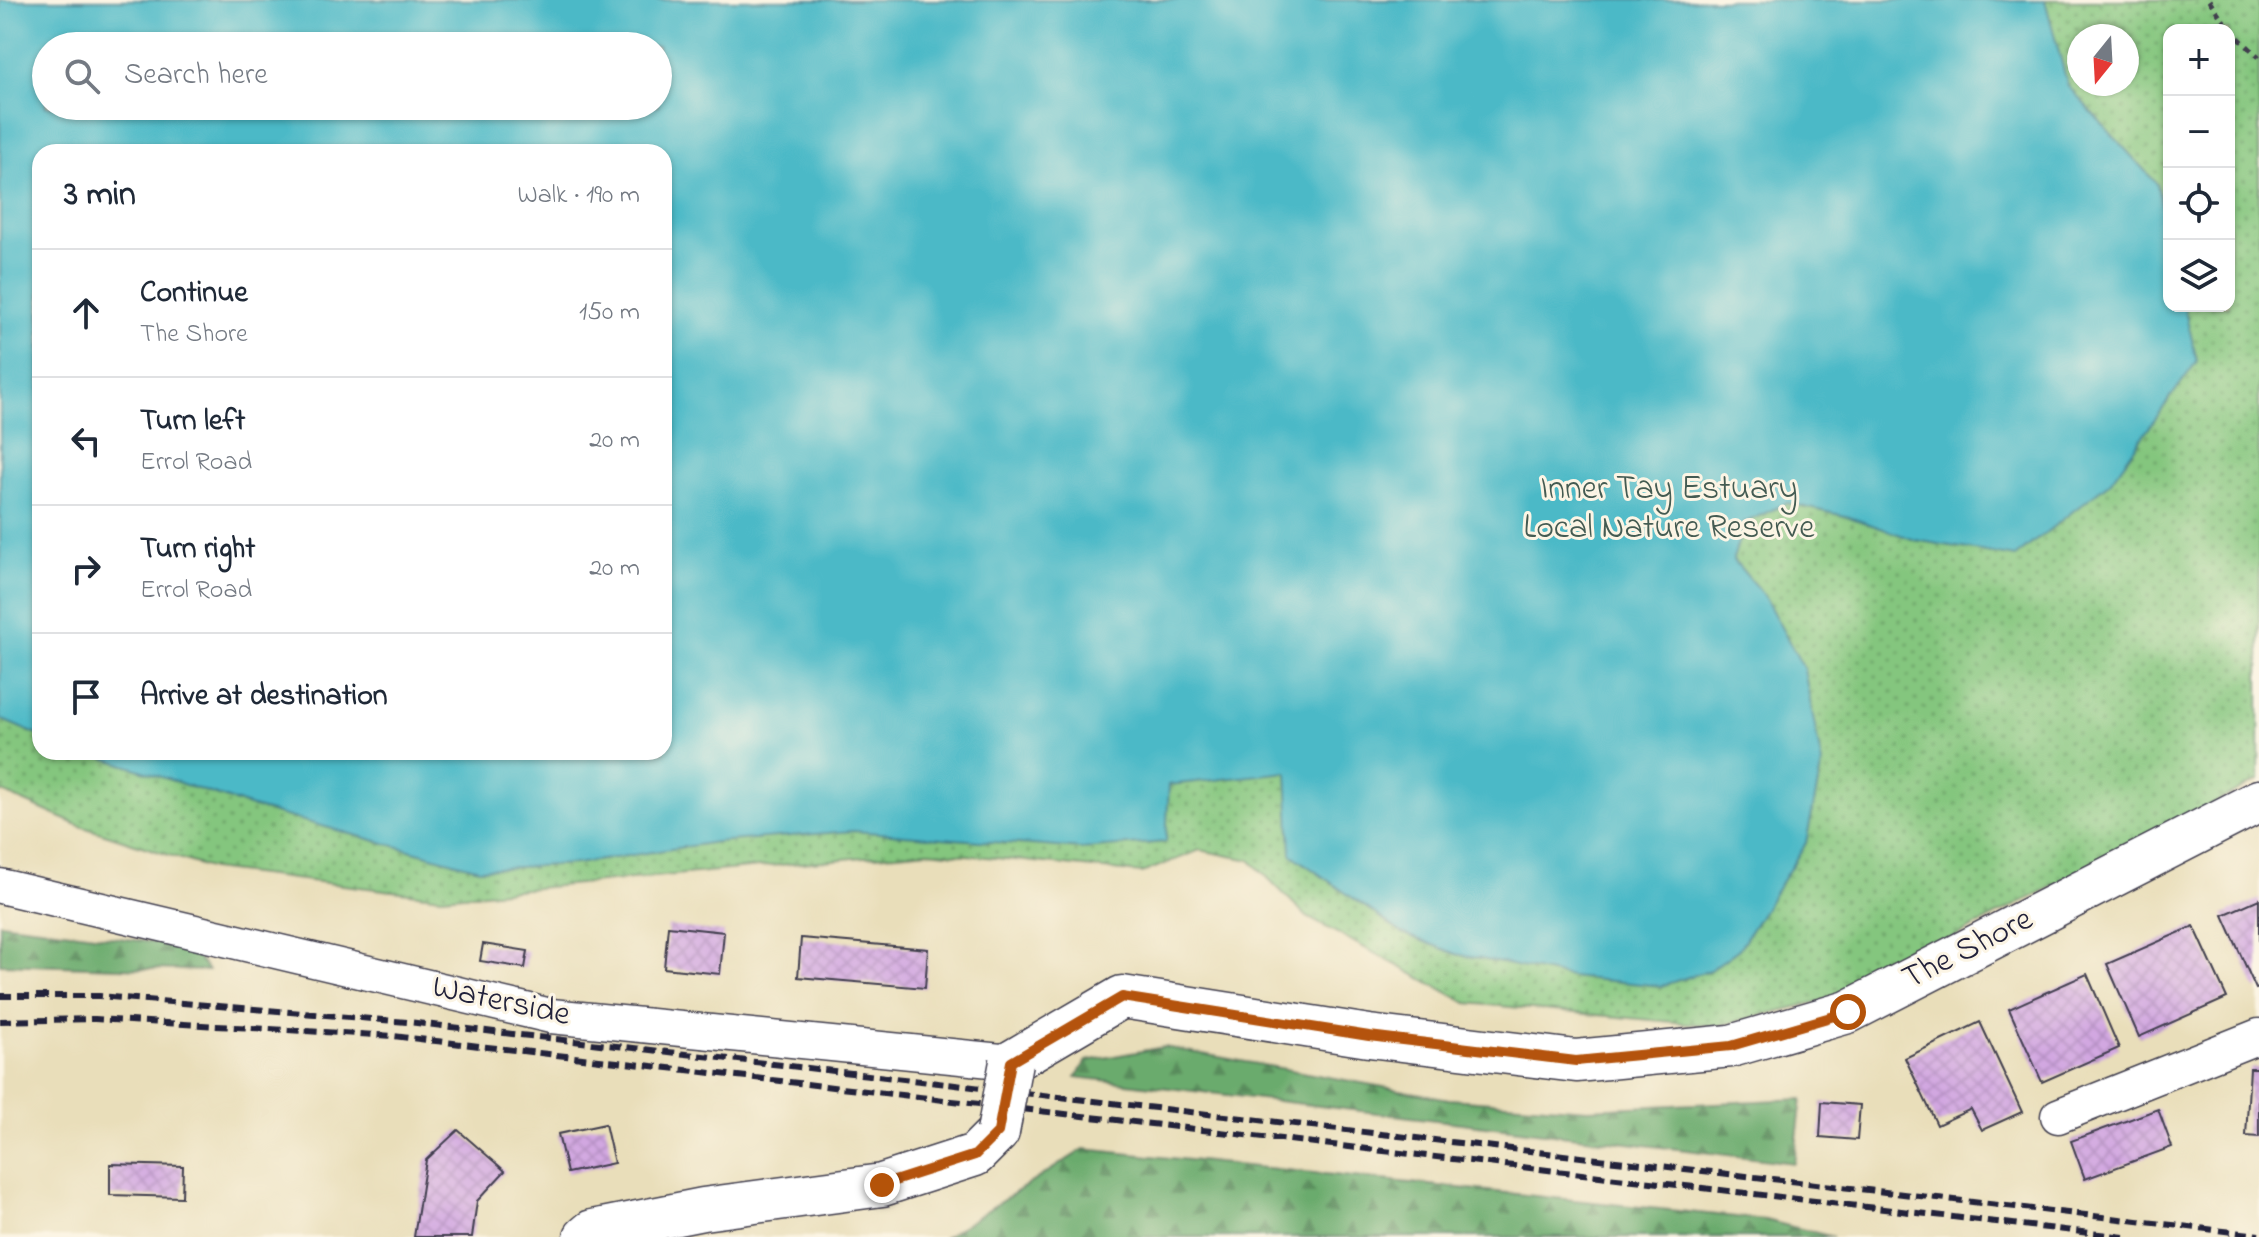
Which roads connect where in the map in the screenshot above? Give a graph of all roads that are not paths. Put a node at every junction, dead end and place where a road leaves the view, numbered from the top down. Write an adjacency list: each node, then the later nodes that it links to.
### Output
1 (2259, 801): 4 (street, The Shore)
2 (0, 886): 4 (street, Waterside)
3 (2259, 1036): 5 (street)
4 (1011, 1062): 6 (street, bridge)
5 (2058, 1116)
6 (585, 1237)

